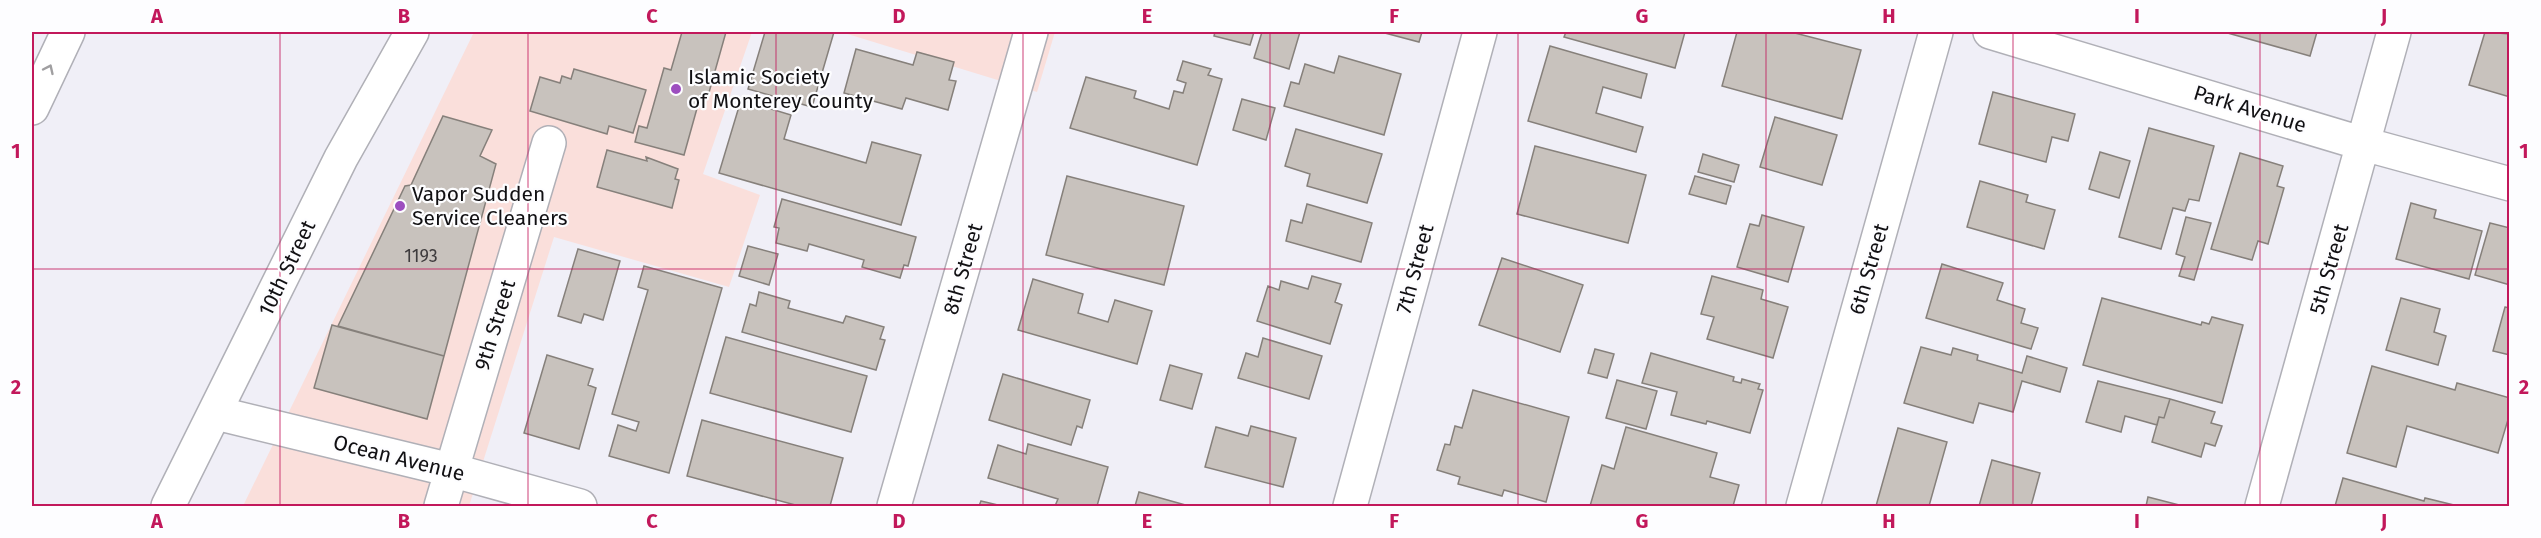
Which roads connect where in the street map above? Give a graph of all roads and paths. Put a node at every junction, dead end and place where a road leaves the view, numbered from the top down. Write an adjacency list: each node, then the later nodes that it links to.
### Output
1 (68, 32): 8 (main road, one-way to 1)
2 (412, 32): 12 (main road, 10th Street)
3 (1031, 32): 17 (main road, 8th Street)
4 (1480, 32): 18 (main road, 7th Street)
5 (1936, 32): 19 (main road, 6th Street)
6 (1990, 32): 10 (main road, Park Avenue)
7 (2394, 32): 10 (main road, 5th Street)
8 (32, 108)
9 (549, 143): 13 (main road, 9th Street)
10 (2364, 144): 11 (main road, Park Avenue); 20 (main road, 5th Street)
11 (2510, 184)
12 (216, 413): 13 (main road, Ocean Avenue); 14 (main road, 10th Street)
13 (452, 470): 15 (main road, 9th Street); 16 (main road, Ocean Avenue)
14 (168, 507)
15 (441, 507)
16 (580, 507)
17 (894, 507)
18 (1350, 507)
19 (1803, 507)
20 (2262, 507)

